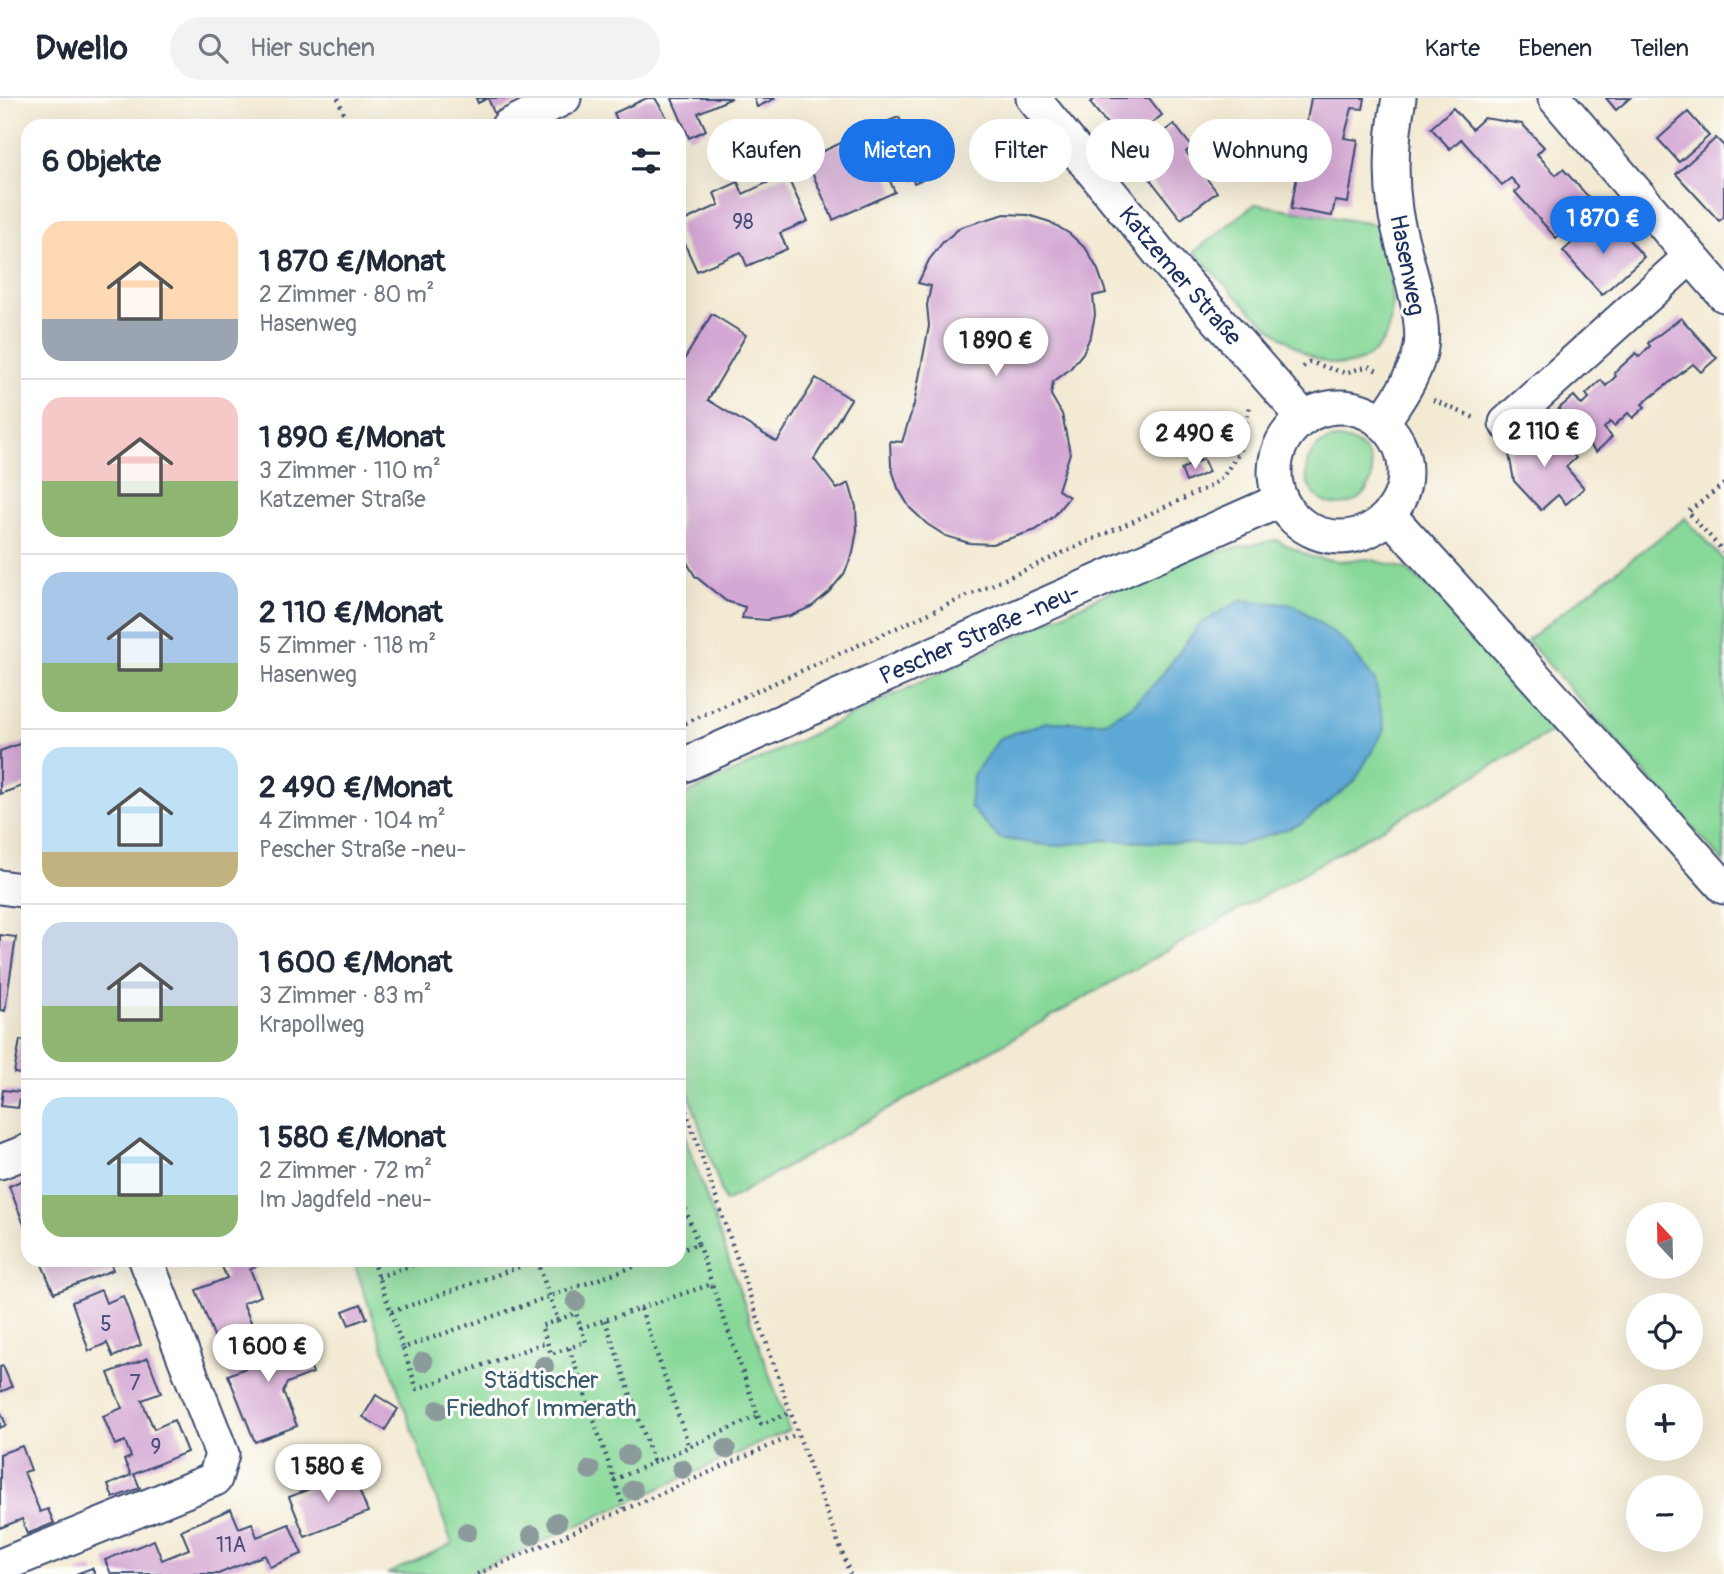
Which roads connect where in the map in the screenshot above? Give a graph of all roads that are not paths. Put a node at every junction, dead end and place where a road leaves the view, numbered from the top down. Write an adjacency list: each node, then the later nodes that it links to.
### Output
1 (565, 98): 5 (street)
2 (1033, 98): 8 (street, Katzemer Straße)
3 (1399, 98): 9 (street, Hasenweg)
4 (1555, 98): 6 (street)
5 (522, 119)
6 (1689, 258): 7 (street); 10 (street)
7 (1724, 295)
8 (1304, 418): 9 (street); 11 (street)
9 (1382, 423): 12 (street)
10 (1506, 423)
11 (1281, 500): 12 (street); 13 (street, Pescher Straße -neu-)
12 (1389, 515): 15 (street)
13 (686, 764)
14 (0, 887): 16 (street)
15 (1724, 887)
16 (21, 890)
17 (21, 1154): 18 (street)
18 (0, 1163)
19 (149, 1267): 20 (street)
20 (0, 1566)

